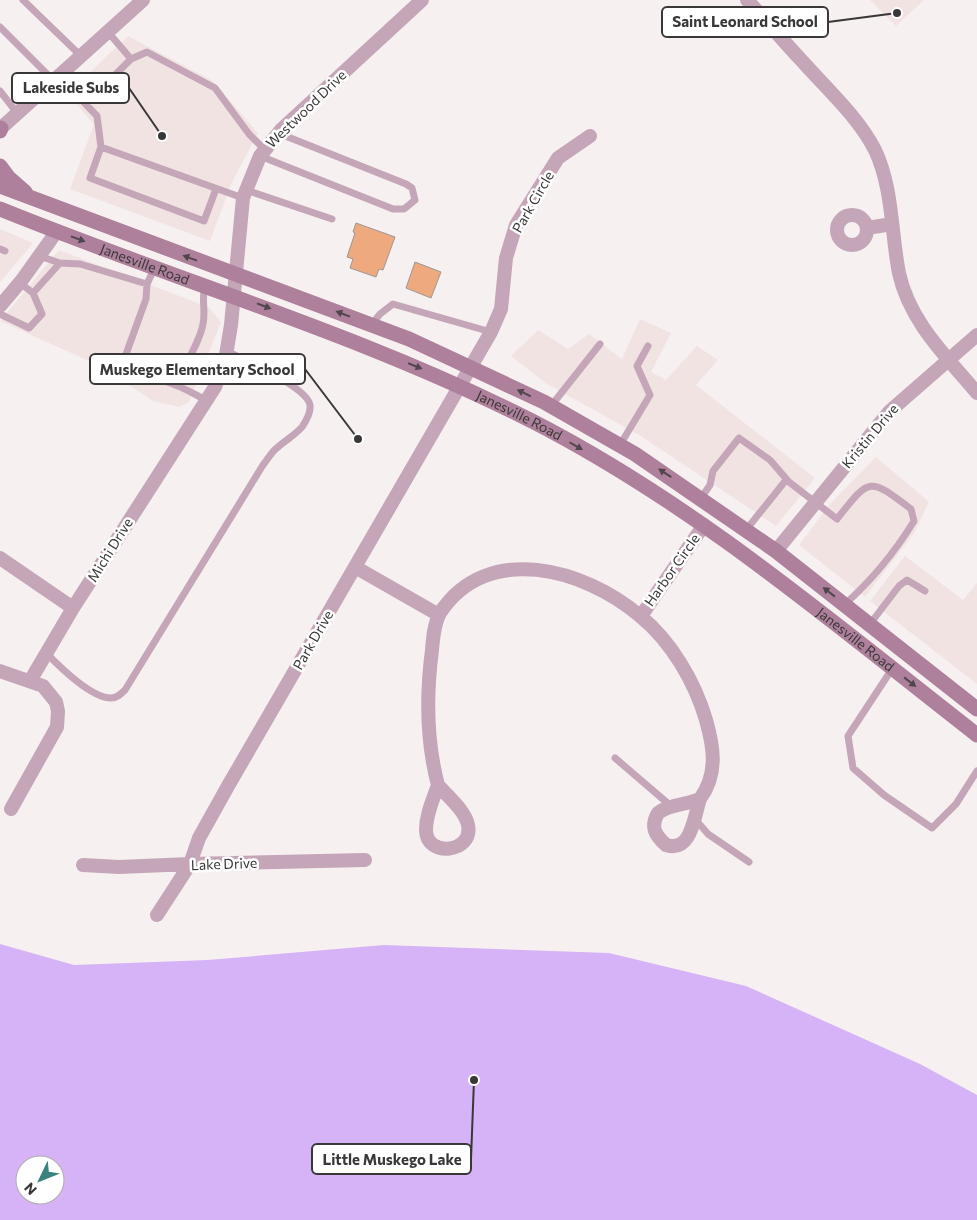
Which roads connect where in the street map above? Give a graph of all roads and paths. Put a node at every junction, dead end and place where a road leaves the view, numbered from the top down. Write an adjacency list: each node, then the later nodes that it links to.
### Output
1 (143, 0): 6 (street)
2 (422, 0): 14 (street, Westwood Drive)
3 (747, 0): 25 (street)
4 (26, 1): 7 (lane)
5 (0, 27): 9 (lane)
6 (108, 32): 7 (street); 8 (lane)
7 (81, 56): 9 (street)
8 (131, 59): 11 (lane); 17 (lane)
9 (56, 79): 11 (lane); 12 (street)
10 (0, 90): 12 (lane)
11 (86, 104): 16 (lane)
12 (17, 113): 13 (street)
13 (0, 129)
14 (278, 133): 17 (street, Westwood Drive); 17 (lane)
15 (590, 136): 41 (street, Park Circle)
16 (101, 147): 20 (lane); 20 (lane)
17 (262, 153): 21 (street, Westwood Drive)
18 (0, 166): 22 (main road)
19 (0, 186): 22 (main road, Janesville Road)
20 (216, 189): 21 (lane)
21 (245, 194): 24 (lane); 32 (street, Westwood Drive)
22 (48, 205): 28 (main road, Janesville Road)
23 (0, 209): 27 (main road, Janesville Road)
24 (332, 219)
25 (892, 224): 26 (street); 46 (street)
26 (867, 228)
27 (56, 231): 29 (street); 31 (main road, Janesville Road, one-way to 31)
28 (153, 244): 31 (main road); 32 (main road, Janesville Road, one-way to 28)
29 (39, 256): 30 (lane); 33 (street)
30 (60, 263): 34 (lane); 36 (lane)
31 (151, 265): 34 (lane); 35 (main road, Janesville Road)
32 (237, 276): 37 (street, Michi Drive); 40 (main road, Janesville Road, one-way to 32)
33 (20, 283): 36 (lane); 38 (street)
34 (147, 284): 48 (lane)
35 (205, 284): 37 (main road, Janesville Road); 48 (lane)
36 (33, 293): 39 (lane)
37 (235, 295): 45 (street, Michi Drive); 49 (main road, Janesville Road, one-way to 49)
38 (0, 306)
39 (0, 314)
40 (371, 325): 41 (lane); 47 (main road, Janesville Road)
41 (491, 332): 47 (street, Park Circle)
42 (977, 336): 46 (street, Kristin Drive)
43 (600, 344): 52 (lane)
44 (648, 346): 53 (lane)
45 (227, 351): 51 (street, Michi Drive); 71 (lane)
46 (949, 358): 50 (street); 57 (street, Kristin Drive)
47 (471, 367): 49 (street, Park Drive); 52 (main road, Janesville Road, one-way to 47)
48 (175, 385): 51 (lane)
49 (460, 386): 58 (main road, Janesville Road, one-way to 58); 62 (street, Park Drive)
50 (977, 393)
51 (206, 400): 66 (street, Michi Drive)
52 (551, 406): 53 (main road, Janesville Road)
53 (620, 445): 55 (main road, Janesville Road, one-way to 53)
54 (786, 480): 56 (lane); 57 (lane); 59 (lane)
55 (688, 490): 56 (main road, Janesville Road); 58 (main road)
56 (701, 498): 59 (main road, Janesville Road)
57 (815, 503): 60 (street, Kristin Drive); 65 (lane)
58 (708, 528): 59 (main road); 60 (main road); 63 (main road, Janesville Road); 68 (street, Harbor Circle)
59 (750, 533): 60 (main road, Janesville Road)
60 (776, 551): 63 (main road); 65 (main road, Janesville Road, one-way to 60)
61 (0, 558): 66 (street)
62 (355, 567): 67 (street); 85 (street, Park Drive)
63 (790, 587): 72 (main road, Janesville Road)
64 (925, 591): 69 (lane)
65 (844, 605): 69 (main road, Janesville Road)
66 (73, 608): 71 (street, Michi Drive)
67 (439, 615): 68 (street, Harbor Circle); 78 (street, Harbor Circle)
68 (641, 616): 79 (street, Harbor Circle)
69 (869, 624): 70 (main road, Janesville Road)
70 (904, 652): 72 (main road); 75 (main road, Janesville Road)
71 (46, 653): 74 (street, Michi Drive)
72 (892, 668): 75 (main road, Janesville Road, one-way to 75); 77 (lane)
73 (0, 671): 74 (street)
74 (30, 681): 81 (street)
75 (976, 719)
76 (615, 758): 80 (lane)
77 (977, 771)
78 (438, 785)
79 (700, 799): 80 (street); 82 (street, Harbor Circle)
80 (671, 806): 82 (street, Harbor Circle)
81 (11, 809)
82 (694, 816): 84 (lane)
83 (365, 860): 85 (street, Lake Drive)
84 (749, 862)
85 (190, 864): 86 (street, Lake Drive); 87 (street, Park Drive)
86 (83, 866)
87 (157, 915)

